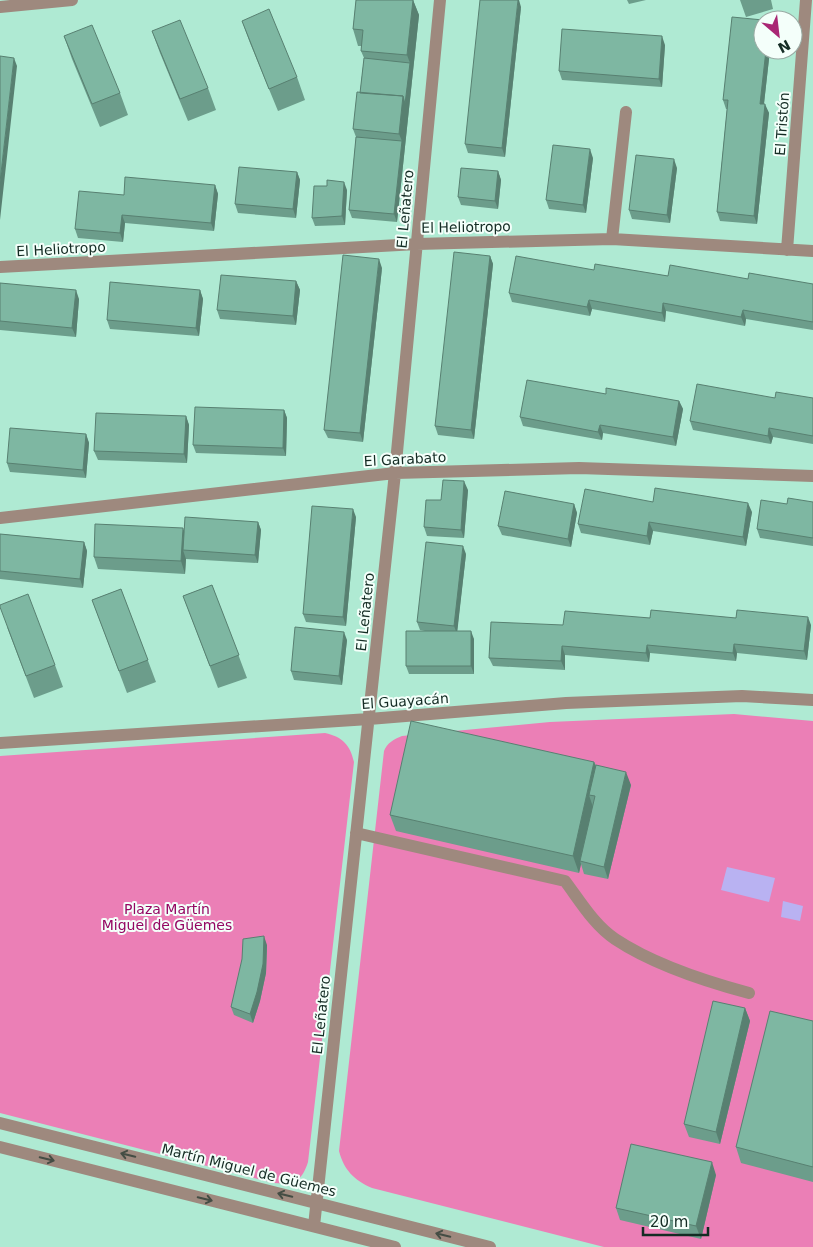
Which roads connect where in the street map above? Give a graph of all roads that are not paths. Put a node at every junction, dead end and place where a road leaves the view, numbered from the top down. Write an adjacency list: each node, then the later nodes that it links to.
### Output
1 (66, 0): 4 (street)
2 (440, 0): 7 (street, El Leñatero)
3 (806, 0): 8 (street, El Tristón)
4 (0, 6)
5 (626, 112): 6 (street)
6 (612, 239): 7 (street, El Heliotropo); 8 (street, El Heliotropo)
7 (417, 244): 10 (street, El Heliotropo); 11 (street, El Leñatero)
8 (787, 250): 9 (street, El Heliotropo)
9 (813, 251)
10 (0, 267)
11 (394, 473): 12 (street, El Garabato); 13 (street, El Garabato); 15 (street, El Leñatero)
12 (813, 476)
13 (0, 518)
14 (813, 700): 15 (street, El Guayacán)
15 (368, 719): 16 (street, El Guayacán); 17 (street, El Leñatero)
16 (0, 743)
17 (356, 833): 18 (street); 21 (street, El Leñatero)
18 (749, 993)
19 (0, 1123): 21 (street, Martín Miguel de Güemes, one-way to 19)
20 (0, 1147): 22 (street, one-way to 22)
21 (315, 1203): 22 (street, El Leñatero); 24 (street, Martín Miguel de Güemes, one-way to 21)
22 (314, 1226): 23 (street)
23 (395, 1247)
24 (490, 1247)

